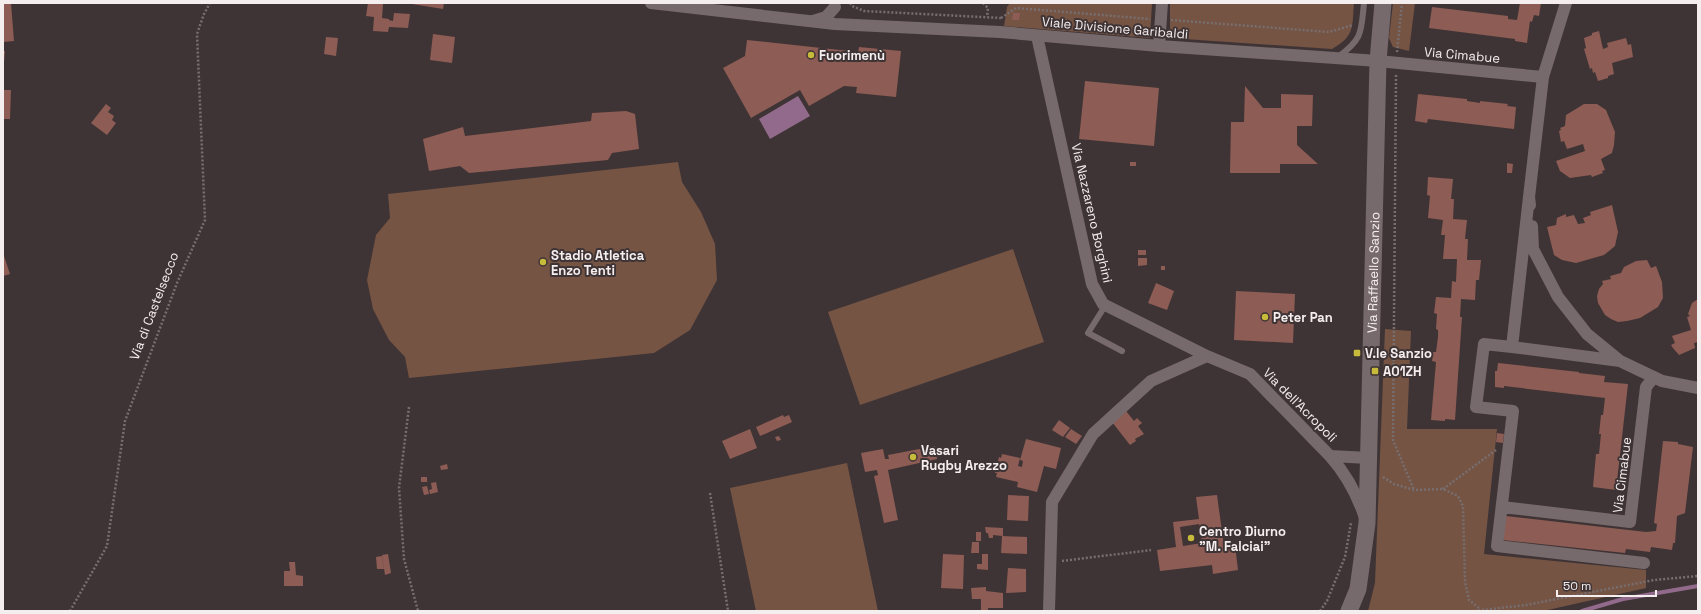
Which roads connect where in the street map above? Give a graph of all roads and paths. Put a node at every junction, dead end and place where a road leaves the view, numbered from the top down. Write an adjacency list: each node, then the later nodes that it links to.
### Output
1 (210, 3): 50 (path, Via di Castelsecco)
2 (651, 3): 14 (street)
3 (850, 3): 4 (path)
4 (983, 3)
5 (1162, 3): 20 (street)
6 (1364, 3): 15 (lane)
7 (1383, 3): 17 (main road, Via Raffaello Sanzio)
8 (1402, 3): 18 (path)
9 (1566, 3): 24 (street)
10 (835, 5): 14 (street); 16 (street)
11 (1001, 18): 12 (path)
12 (1152, 19)
13 (1169, 20): 15 (path)
14 (810, 22): 16 (street, Viale Divisione Garibaldi)
15 (1362, 24): 22 (lane)
16 (850, 25): 19 (street, Viale Divisione Garibaldi)
17 (1381, 25): 18 (path); 23 (main road, Via Raffaello Sanzio)
18 (1399, 28): 21 (path)
19 (1037, 36): 20 (street, Viale Divisione Garibaldi); 27 (street, Via Nazzareno Borghini)
20 (1159, 46): 22 (street, Viale Divisione Garibaldi)
21 (1398, 46)
22 (1335, 58): 23 (street, Viale Divisione Garibaldi)
23 (1378, 61): 24 (street, Via Cimabue); 37 (main road, Via Raffaello Sanzio)
24 (1543, 77): 26 (street)
25 (1396, 78): 40 (path)
26 (1530, 197): 28 (street); 31 (street)
27 (1104, 305): 29 (lane); 30 (street)
28 (1512, 347): 31 (street); 35 (street)
29 (1122, 351)
30 (1207, 356): 36 (street, Via dell'Acropoli); 46 (street)
31 (1620, 361): 32 (street)
32 (1654, 377): 33 (street); 42 (street, Via Cimabue)
33 (1698, 388)
34 (409, 407): 51 (path)
35 (1510, 440): 39 (path); 42 (street)
36 (1330, 456): 37 (street, Via dell'Acropoli); 44 (street)
37 (1369, 458): 44 (main road, Via Raffaello Sanzio)
38 (1381, 476): 40 (path)
39 (1443, 489): 40 (path); 49 (path)
40 (1414, 490)
41 (710, 493): 52 (path)
42 (1502, 507): 47 (street)
43 (1352, 516): 54 (path)
44 (1367, 523): 55 (main road, Via Raffaello Sanzio)
45 (1151, 550): 46 (path)
46 (1050, 562): 53 (street)
47 (1644, 563)
48 (1698, 576): 49 (path)
49 (1480, 609): 56 (path)
50 (70, 611)
51 (418, 611)
52 (728, 611)
53 (1048, 611)
54 (1320, 611)
55 (1349, 611)
56 (1474, 611)

